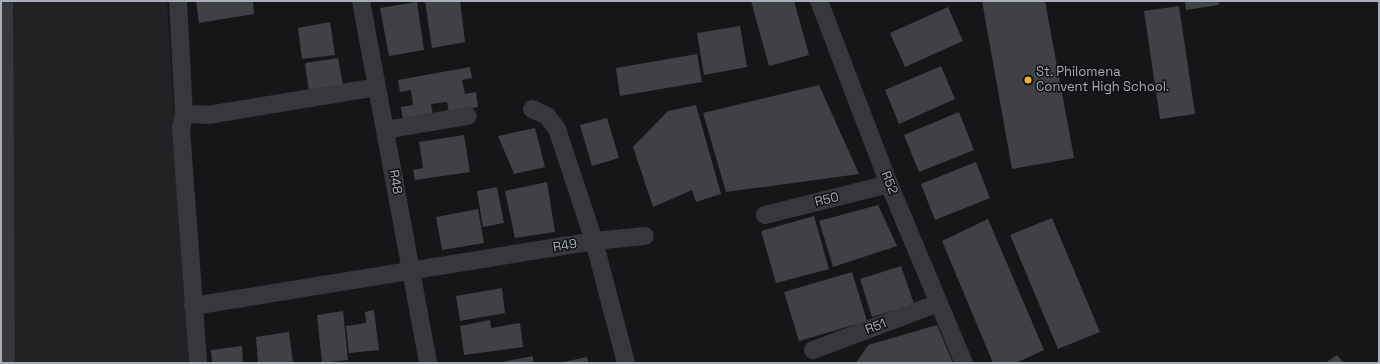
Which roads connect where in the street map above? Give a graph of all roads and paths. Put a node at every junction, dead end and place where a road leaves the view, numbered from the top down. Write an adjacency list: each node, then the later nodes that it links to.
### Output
1 (4, 1): 18 (street)
2 (178, 1): 7 (street)
3 (362, 1): 5 (street, R48)
4 (819, 1): 10 (street, R52)
5 (377, 87): 7 (street); 9 (street, R48)
6 (532, 109): 13 (street)
7 (184, 114): 16 (street)
8 (468, 116): 9 (street)
9 (385, 130): 14 (street, R48)
10 (889, 184): 11 (street, R50); 15 (street, R52)
11 (765, 215)
12 (645, 236): 13 (street)
13 (594, 241): 14 (street, R49); 21 (street, R49)
14 (411, 272): 16 (street, R49); 20 (street, R48)
15 (939, 303): 17 (street, R51); 22 (street, R52)
16 (193, 306): 19 (street)
17 (813, 350)
18 (6, 363)
19 (198, 363)
20 (428, 363)
21 (626, 363)
22 (964, 363)

